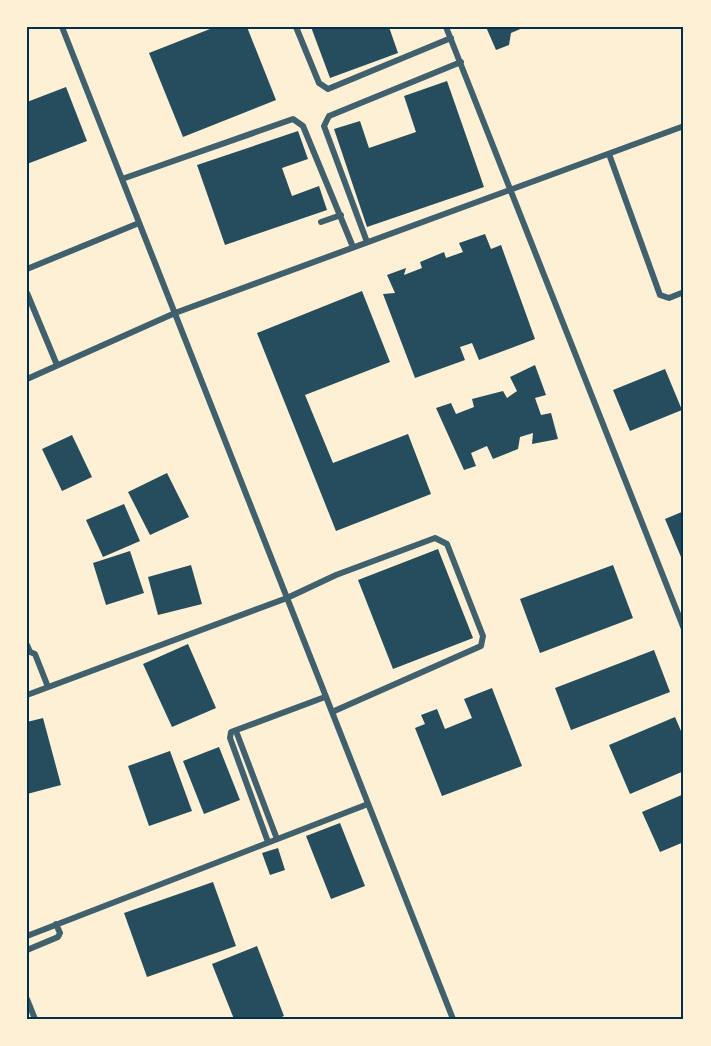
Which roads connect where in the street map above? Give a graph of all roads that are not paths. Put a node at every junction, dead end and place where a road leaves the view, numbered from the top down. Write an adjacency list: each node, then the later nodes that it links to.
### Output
1 (62, 27): 8 (street)
2 (296, 27): 4 (street)
3 (446, 27): 4 (street)
4 (451, 38): 5 (street)
5 (461, 62): 9 (street); 13 (street)
6 (684, 126): 7 (street)
7 (609, 154): 9 (street); 16 (street)
8 (122, 179): 10 (street); 12 (street)
9 (511, 189): 13 (street); 22 (street)
10 (341, 215): 11 (street); 14 (street)
11 (321, 222)
12 (139, 223): 15 (street); 18 (street)
13 (367, 242): 14 (street)
14 (353, 247): 18 (street)
15 (27, 269)
16 (684, 292)
17 (27, 293): 19 (street)
18 (175, 313): 19 (street); 21 (street)
19 (57, 365): 20 (street)
20 (27, 379)
21 (287, 598): 24 (street); 26 (street); 27 (street)
22 (684, 629)
23 (27, 645): 24 (street)
24 (48, 687): 25 (street)
25 (27, 695)
26 (326, 697): 27 (street); 28 (street)
27 (332, 712): 29 (street)
28 (236, 731): 30 (street); 31 (street)
29 (368, 804): 30 (street); 41 (street)
30 (277, 839): 31 (street)
31 (268, 842): 32 (street)
32 (56, 924): 33 (street); 36 (street)
33 (40, 931): 34 (street); 36 (street)
34 (27, 936)
35 (27, 941): 37 (street)
36 (45, 942): 37 (street)
37 (28, 950)
38 (27, 999): 39 (street)
39 (29, 1012): 40 (street)
40 (35, 1019)
41 (453, 1019)

